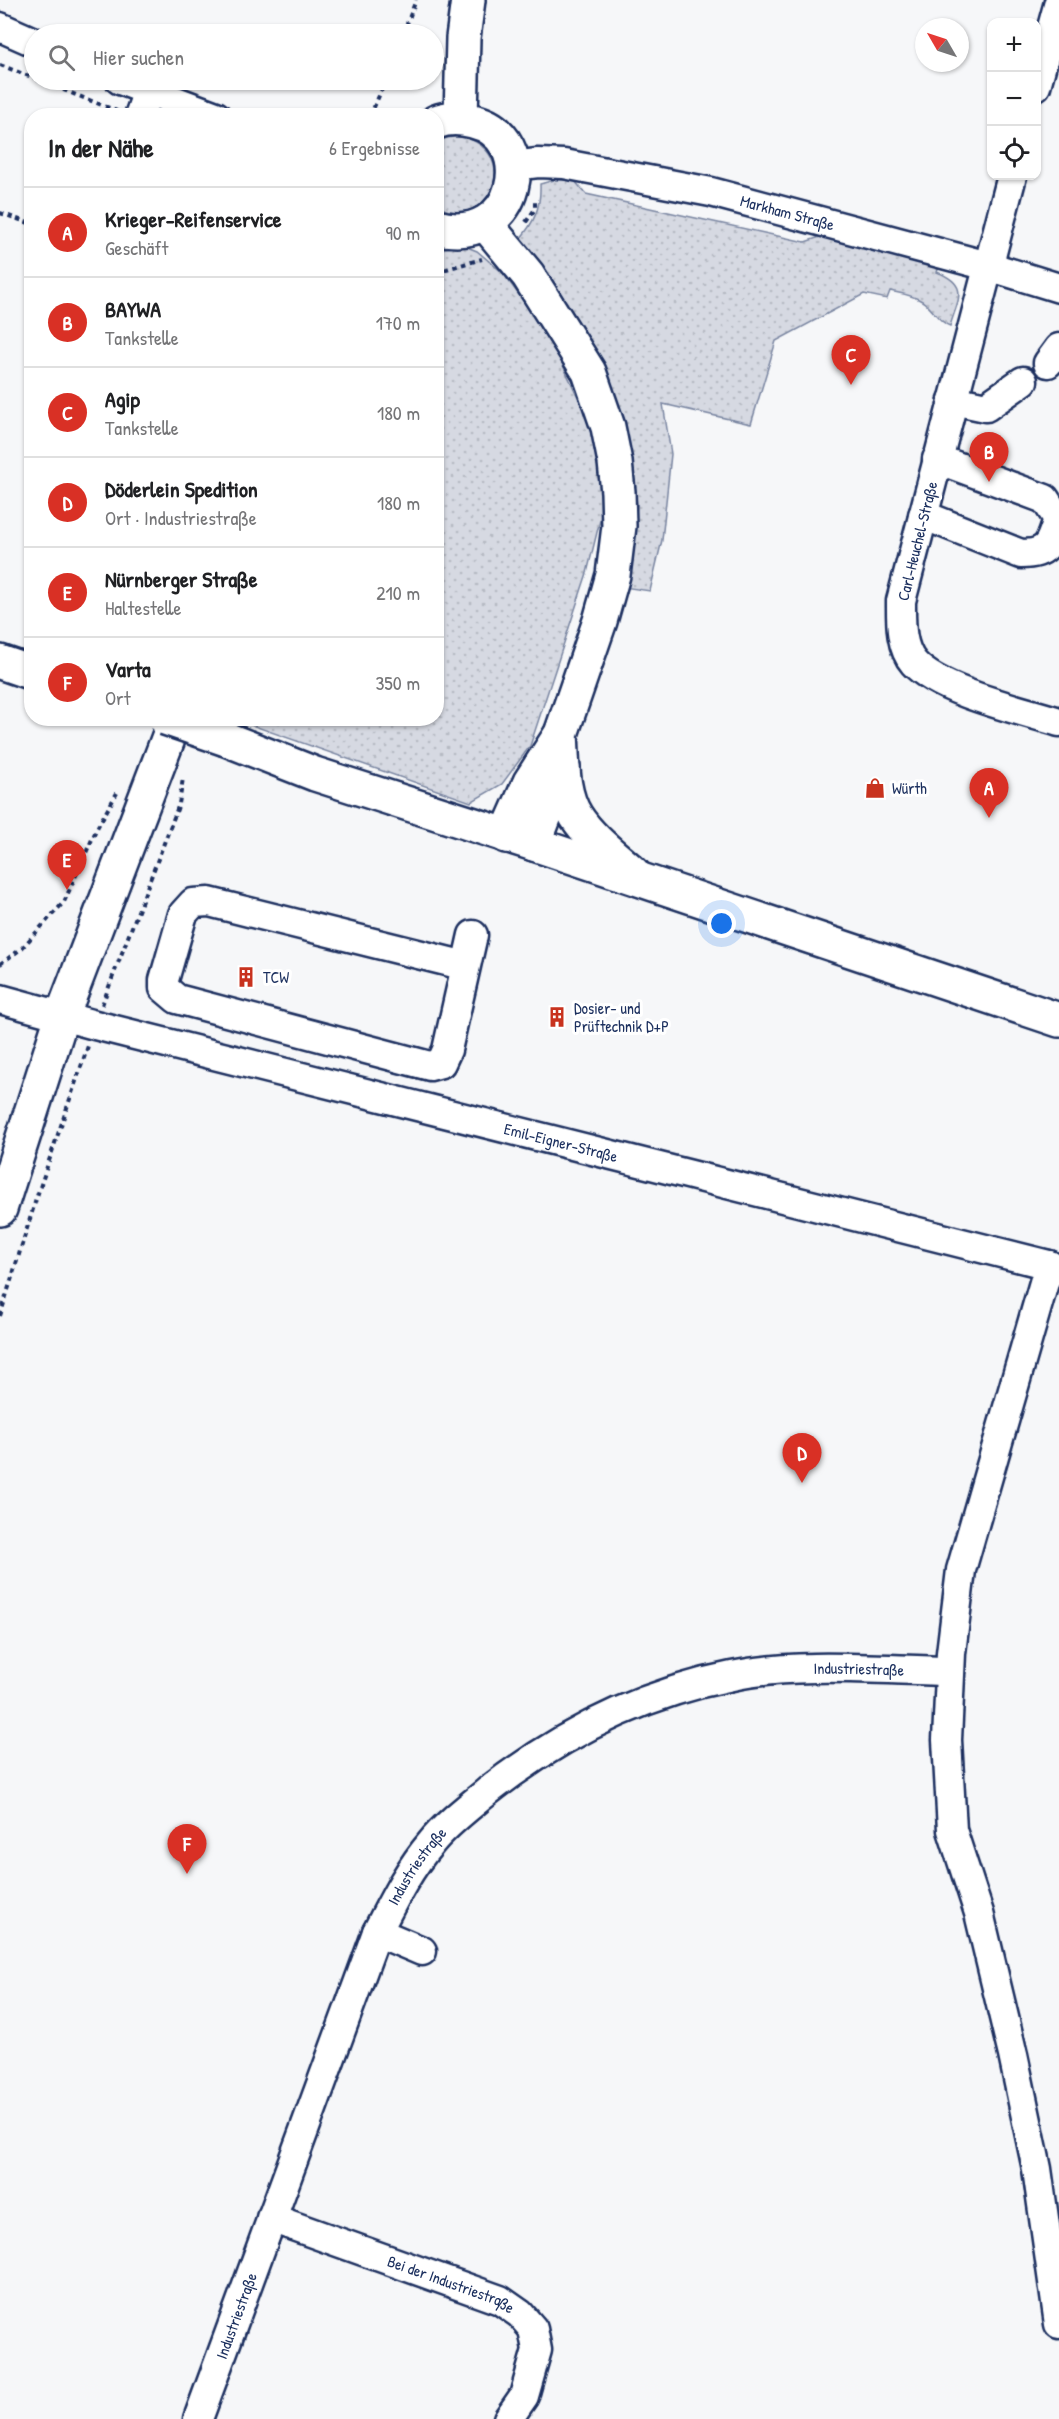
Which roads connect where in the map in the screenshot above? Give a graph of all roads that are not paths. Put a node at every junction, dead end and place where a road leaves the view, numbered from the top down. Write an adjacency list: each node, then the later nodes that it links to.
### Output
1 (468, 0): 9 (main road)
2 (1059, 2): 5 (street)
3 (0, 27): 4 (street)
4 (24, 38)
5 (1040, 72)
6 (126, 90): 7 (street)
7 (135, 106): 8 (street)
8 (151, 108)
9 (449, 120): 10 (main road)
10 (513, 166): 12 (main road); 14 (street, Markham Straße)
11 (1011, 180): 14 (street, Carl-Heuchel-Straße)
12 (485, 223): 13 (main road); 25 (main road)
13 (444, 229)
14 (988, 266): 15 (street, Markham Straße); 17 (street, Carl-Heuchel-Straße)
15 (1059, 288)
16 (1023, 381): 17 (street)
17 (953, 399): 18 (street, Carl-Heuchel-Straße)
18 (937, 459): 19 (street, Carl-Heuchel-Straße); 19 (street)
19 (923, 515): 22 (street, Carl-Heuchel-Straße)
20 (0, 662): 21 (main road)
21 (24, 670)
22 (1059, 722)
23 (175, 726): 32 (main road)
24 (188, 726): 27 (main road, bridge)
25 (561, 734): 26 (main road); 27 (main road)
26 (563, 768): 27 (main road); 28 (main road)
27 (520, 840): 28 (main road)
28 (641, 880): 33 (main road)
29 (473, 935): 30 (street)
30 (466, 966): 34 (street); 34 (street)
31 (0, 999): 32 (street, Emil-Eigner-Straße)
32 (62, 1016): 35 (street, Emil-Eigner-Straße); 36 (main road)
33 (1059, 1020)
34 (302, 1032): 35 (street)
35 (291, 1075): 37 (street, Emil-Eigner-Straße)
36 (0, 1209)
37 (1054, 1268): 38 (street)
38 (950, 1671): 39 (street, Industriestraße); 42 (street)
39 (377, 1932): 40 (street); 41 (street, Industriestraße)
40 (422, 1951)
41 (271, 2218): 43 (street, Industriestraße); 44 (street, Bei der Industriestraße)
42 (1059, 2324)
43 (198, 2419)
44 (508, 2419)

